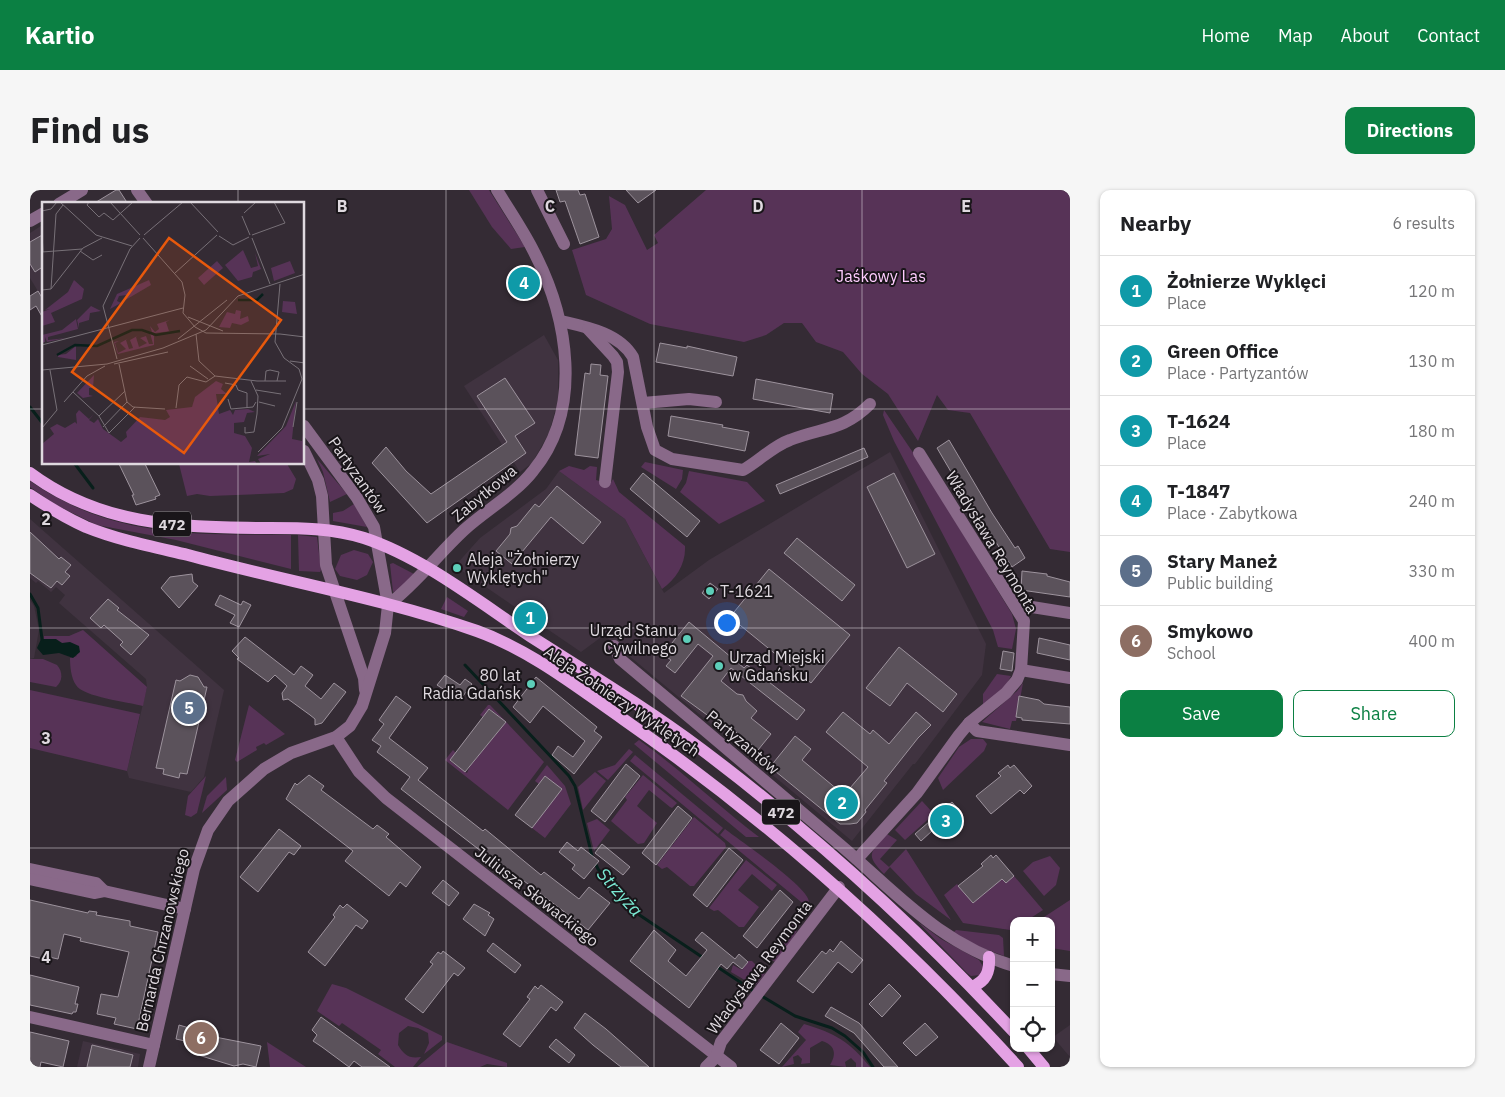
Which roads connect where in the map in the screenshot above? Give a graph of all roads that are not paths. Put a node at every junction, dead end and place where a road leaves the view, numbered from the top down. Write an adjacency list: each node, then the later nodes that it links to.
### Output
1 (82, 190): 5 (street)
2 (137, 190): 6 (street)
3 (497, 190): 10 (street, Zabytkowa)
4 (537, 190): 9 (street)
5 (62, 202)
6 (146, 202)
7 (42, 214): 8 (street)
8 (30, 221)
9 (564, 244)
10 (561, 321): 11 (street); 23 (street, Zabytkowa)
11 (586, 327): 13 (street); 19 (street)
12 (716, 402): 13 (street)
13 (643, 403): 14 (street)
14 (870, 404)
15 (305, 427): 22 (street, Partyzantów)
16 (919, 452): 26 (street, Władysława Reymonta)
17 (305, 453): 21 (street, Partyzantów)
18 (30, 473): 21 (main road, Aleja Żołnierzy Wyklętych / 472)
19 (605, 482)
20 (30, 495): 24 (main road, Aleja Żołnierzy Wyklętych / 472)
21 (324, 530): 22 (main road, Aleja Żołnierzy Wyklętych / 472); 24 (street, Partyzantów)
22 (378, 543): 23 (main road, Aleja Żołnierzy Wyklętych / 472); 25 (street, Partyzantów)
23 (427, 568): 25 (street, Zabytkowa); 45 (main road, Aleja Żołnierzy Wyklętych / 472)
24 (335, 592): 25 (main road, Aleja Żołnierzy Wyklętych / 472); 31 (street, Bernarda Chrzanowskiego)
25 (388, 605): 31 (street, Bernarda Chrzanowskiego); 38 (main road, Aleja Żołnierzy Wyklętych / 472)
26 (1020, 612): 27 (street); 29 (street, Władysława Reymonta)
27 (1070, 613)
28 (614, 646): 35 (street, Partyzantów)
29 (1021, 670): 30 (street); 32 (street, Władysława Reymonta)
30 (1070, 678)
31 (365, 692): 33 (street, Bernarda Chrzanowskiego)
32 (969, 723): 34 (street); 35 (street, Władysława Reymonta)
33 (336, 737): 40 (street, Bernarda Chrzanowskiego); 50 (street, Juliusza Słowackiego)
34 (1070, 745)
35 (857, 858): 41 (street, Partyzantów)
36 (30, 868): 39 (street)
37 (30, 879): 39 (street)
38 (839, 887): 50 (street, Władysława Reymonta); 54 (main road, Aleja Żołnierzy Wyklętych / 472)
39 (104, 891): 40 (street)
40 (185, 909): 48 (street, Bernarda Chrzanowskiego)
41 (989, 957): 42 (street, Partyzantów); 45 (main road)
42 (1010, 965)
43 (1055, 974): 44 (street)
44 (1070, 976)
45 (972, 987): 47 (main road, Aleja Żołnierzy Wyklętych / 472)
46 (30, 1017): 48 (street)
47 (1010, 1028)
48 (154, 1045): 51 (street, Bernarda Chrzanowskiego)
49 (1031, 1052): 55 (main road)
50 (716, 1057): 52 (street, Władysława Reymonta); 53 (street, Juliusza Słowackiego)
51 (149, 1067)
52 (706, 1067)
53 (731, 1067)
54 (1018, 1067)
55 (1044, 1067)

